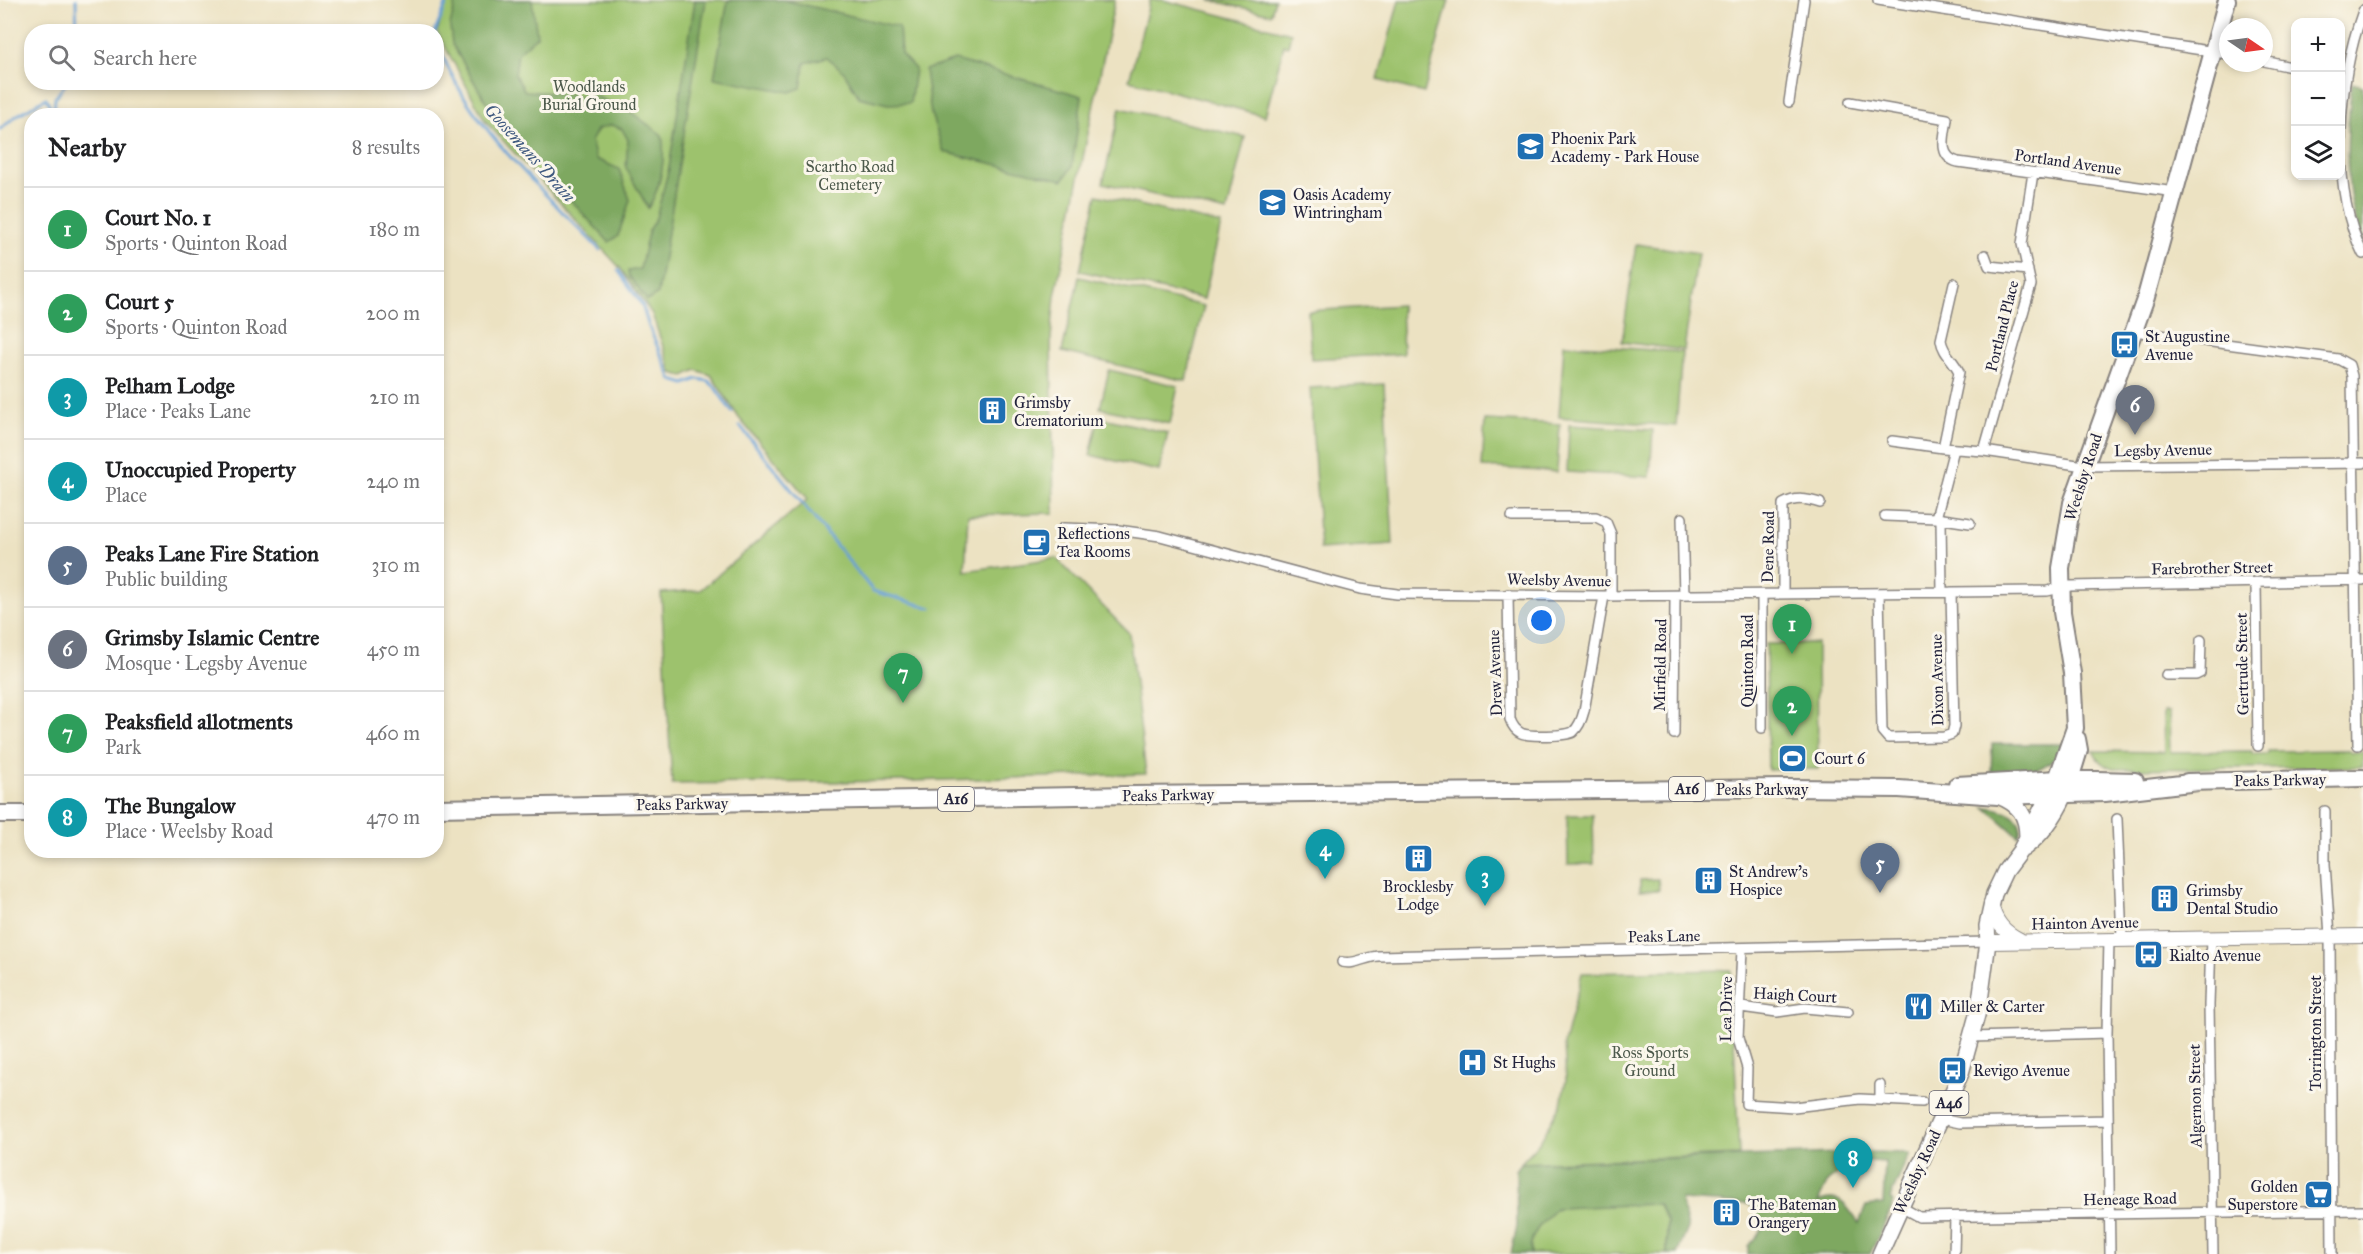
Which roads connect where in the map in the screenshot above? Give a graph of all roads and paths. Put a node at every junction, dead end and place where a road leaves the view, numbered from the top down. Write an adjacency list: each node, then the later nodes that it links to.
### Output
1 (1804, 0): 11 (street)
2 (1878, 0): 6 (street)
3 (2227, 0): 5 (highway, Weelsby Road / A46)
4 (2363, 11): 10 (street)
5 (2225, 18)
6 (2219, 52)
7 (2219, 58): 15 (highway, Weelsby Road / A46)
8 (2273, 64): 9 (street)
9 (2291, 67)
10 (2345, 72)
11 (1789, 102)
12 (1850, 102): 14 (street, Portland Avenue)
13 (2341, 126): 16 (street)
14 (2033, 173): 15 (street, Portland Avenue); 18 (street, Portland Place)
15 (2175, 192): 20 (highway, Weelsby Road / A46)
16 (2363, 254)
17 (1985, 255): 18 (street)
18 (2028, 270): 24 (street, Portland Place)
19 (1954, 283): 22 (street)
20 (2136, 330): 25 (street); 26 (highway, Weelsby Road / A46)
21 (1892, 441): 22 (street, Legsby Avenue)
22 (1943, 448): 23 (street, Legsby Avenue)
23 (1954, 449): 24 (street, Legsby Avenue); 31 (street)
24 (1984, 451): 26 (street, Legsby Avenue)
25 (2358, 463): 26 (street, Legsby Avenue); 34 (street)
26 (2084, 466): 36 (highway, Weelsby Road / A46)
27 (1820, 503): 38 (street, Dene Road)
28 (1884, 516): 31 (street)
29 (1512, 518): 43 (street)
30 (1682, 518): 42 (street, Mirfield Road)
31 (1939, 519): 32 (street); 37 (street)
32 (1970, 523)
33 (1063, 528): 40 (street, Weelsby Avenue)
34 (2359, 580): 35 (street, Farebrother Street); 49 (street)
35 (2256, 582): 36 (street, Farebrother Street); 50 (street, Gertrude Street)
36 (2062, 586): 37 (street, Weelsby Avenue); 47 (highway, Weelsby Road / A46)
37 (1947, 592): 39 (street, Weelsby Avenue); 39 (street, Dixon Avenue)
38 (1783, 593): 39 (street, Weelsby Avenue); 41 (street, Weelsby Avenue)
39 (1879, 593)
40 (1508, 594): 43 (street, Weelsby Avenue); 43 (street, Drew Avenue)
41 (1762, 594): 42 (street, Weelsby Avenue); 46 (street, Quinton Road)
42 (1679, 595): 43 (street, Weelsby Avenue); 48 (street, Mirfield Road)
43 (1608, 596)
44 (2201, 640): 45 (street)
45 (2166, 675)
46 (1762, 728)
47 (2075, 728): 51 (highway, A46); 55 (highway, Weelsby Road / A46)
48 (1674, 734)
49 (2358, 745)
50 (2258, 746)
51 (2079, 750): 53 (highway, A46); 55 (highway, A46)
52 (2363, 778): 54 (highway, Peaks Parkway / A16)
53 (2108, 781): 54 (highway, Peaks Parkway / A16); 55 (highway, Peaks Parkway / A16)
54 (2198, 782): 55 (highway, Peaks Parkway / A16)
55 (2061, 788): 56 (highway, Peaks Parkway / A16); 57 (highway, Peaks Parkway / A16); 63 (main road, Weelsby Road / A46)
56 (1899, 789): 57 (highway, Peaks Parkway / A16); 58 (highway, Peaks Parkway / A16)
57 (1998, 796): 63 (main road, A16)
58 (444, 808)
59 (2325, 812): 65 (street, Torrington Street)
60 (0, 814): 61 (highway)
61 (24, 814)
62 (2117, 819): 68 (street)
63 (2023, 844): 64 (main road, Weelsby Road / A46)
64 (1991, 904): 69 (main road); 70 (main road, Weelsby Road / A46)
65 (2330, 936): 66 (main road, Hainton Avenue); 67 (main road, Hainton Avenue); 83 (street, Torrington Street)
66 (2363, 936)
67 (2211, 938): 68 (main road, Hainton Avenue); 85 (street, Algernon Street)
68 (2115, 939): 69 (main road, Hainton Avenue); 75 (street)
69 (2021, 941): 70 (main road, Hainton Avenue)
70 (1988, 942): 71 (street, Peaks Lane); 76 (main road, Weelsby Road / A46)
71 (1742, 949): 72 (street, Peaks Lane); 73 (street, Lea Drive)
72 (1342, 962)
73 (1741, 1007): 74 (street, Haigh Court); 78 (street, Lea Drive)
74 (1848, 1012)
75 (2107, 1033): 76 (street); 81 (street)
76 (1972, 1037): 80 (main road, Weelsby Road / A46)
77 (1880, 1085): 78 (street)
78 (1880, 1099): 79 (street)
79 (1922, 1102)
80 (1941, 1119): 81 (street); 82 (main road, Weelsby Road / A46)
81 (2108, 1120): 86 (street)
82 (1901, 1207): 87 (street, Heneage Road); 88 (main road, Weelsby Road / A46)
83 (2332, 1210): 84 (street, Heneage Road); 85 (street, Heneage Road); 92 (street, Torrington Street)
84 (2363, 1210)
85 (2212, 1213): 86 (street, Heneage Road); 91 (street, Algernon Street)
86 (2110, 1214): 87 (street, Heneage Road); 90 (street)
87 (1955, 1216): 89 (street)
88 (1880, 1254)
89 (1954, 1254)
90 (2110, 1254)
91 (2213, 1254)
92 (2332, 1254)

